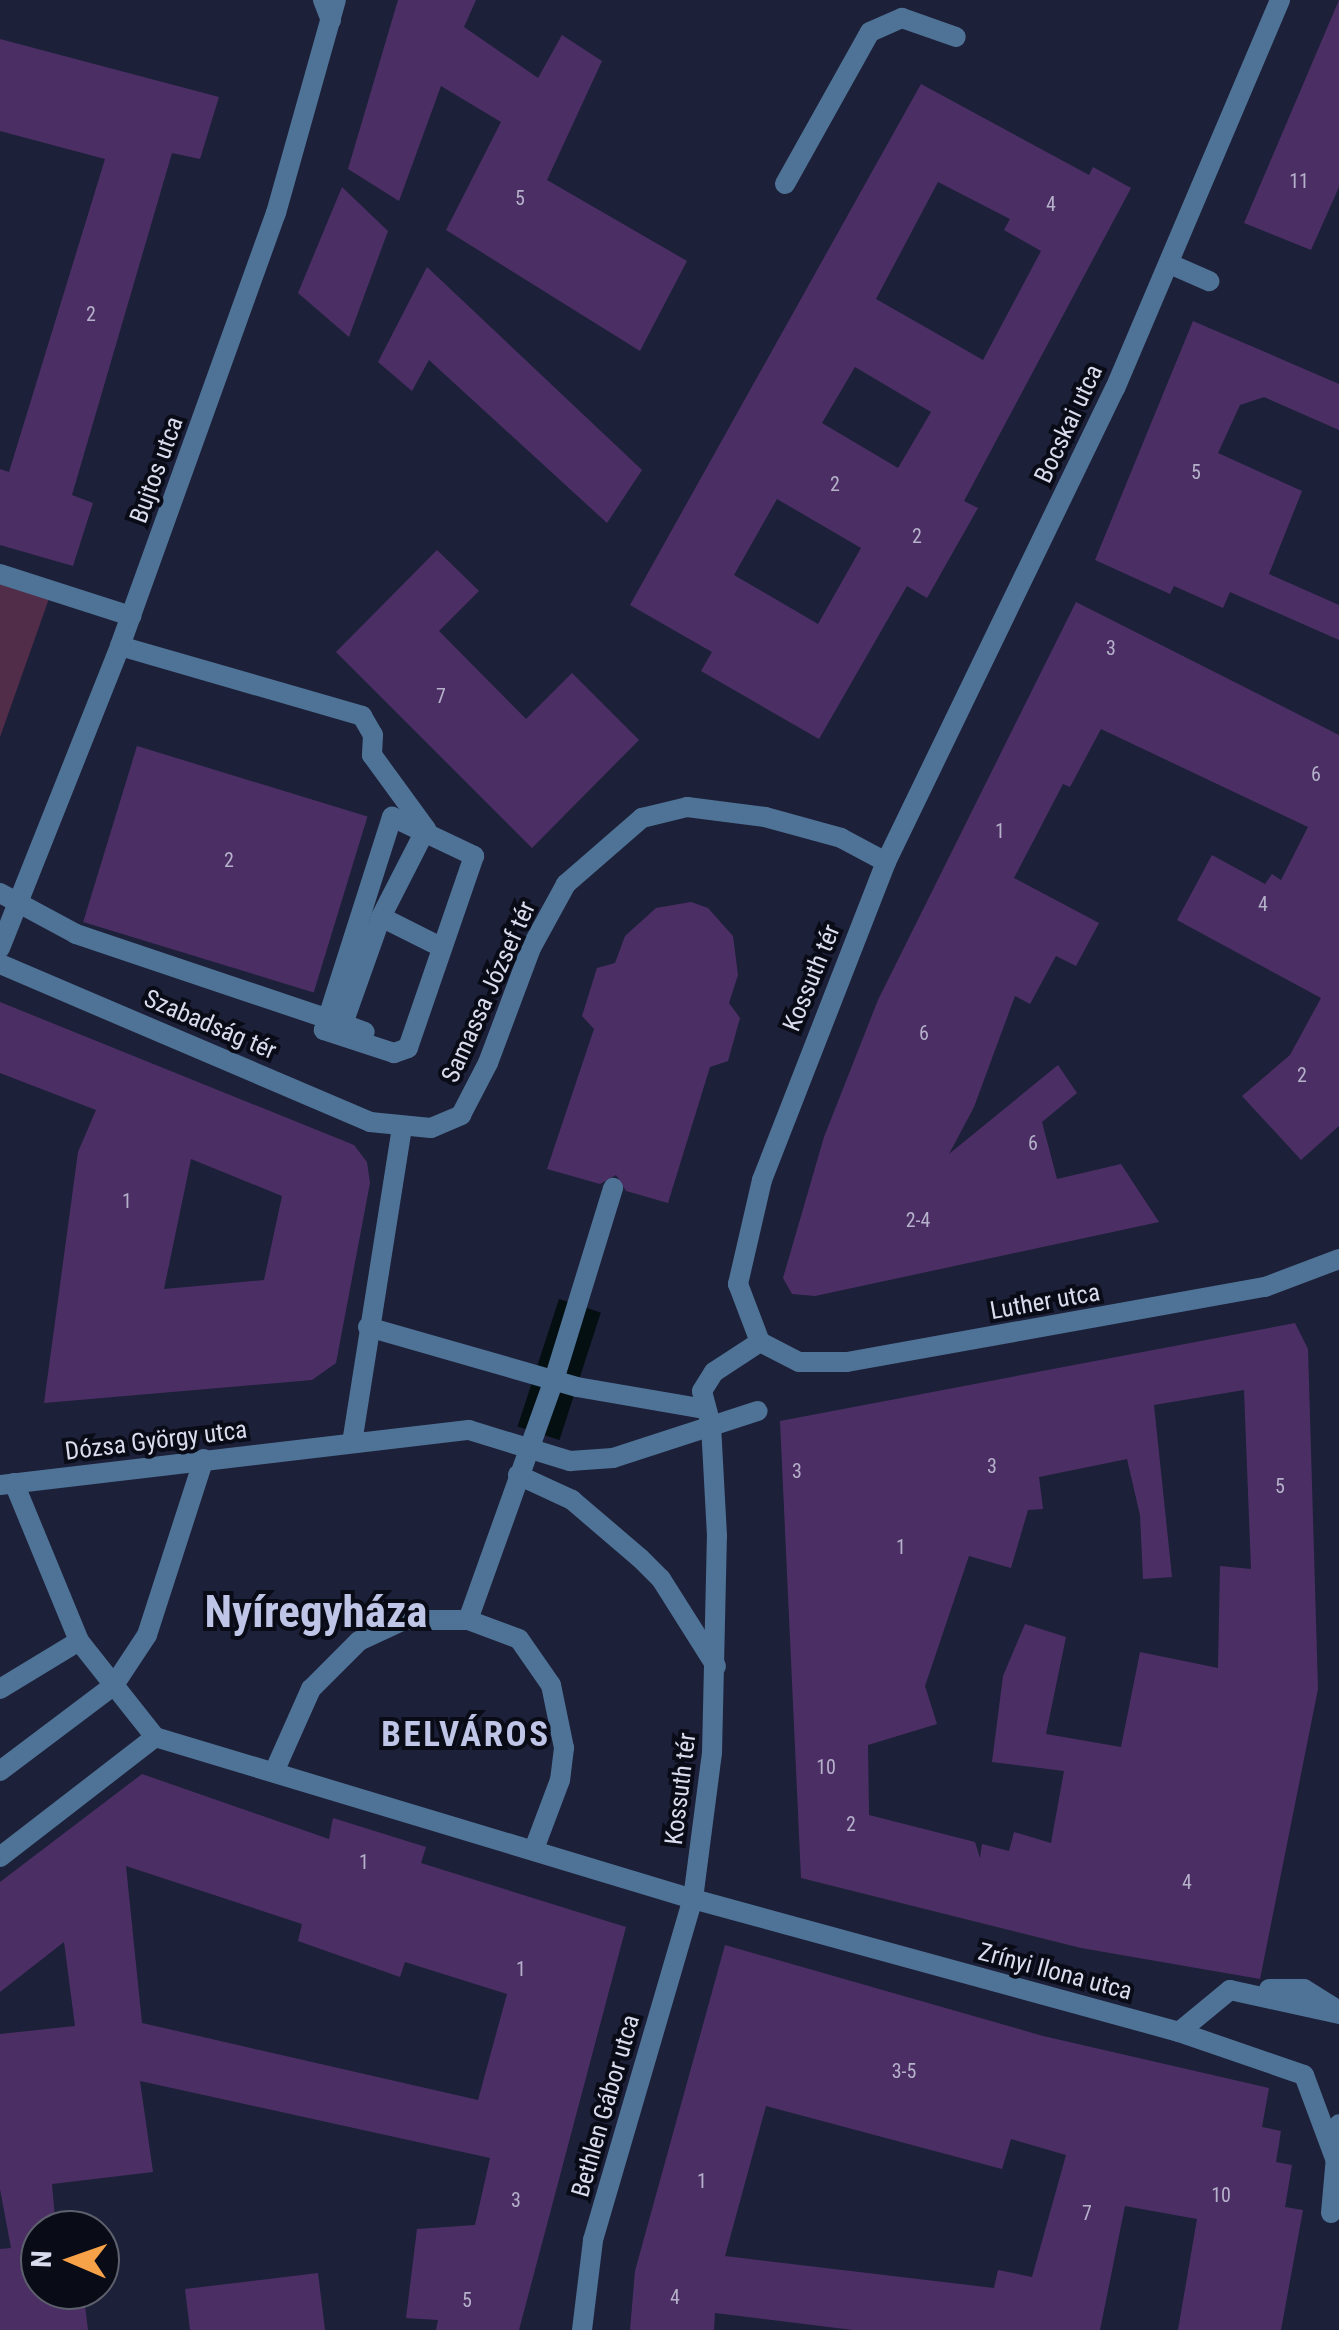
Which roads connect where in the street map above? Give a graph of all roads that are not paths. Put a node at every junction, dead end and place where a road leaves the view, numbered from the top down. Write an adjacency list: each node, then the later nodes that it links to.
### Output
1 (322, 0): 3 (street)
2 (1280, 0): 6 (street, Bocskai utca)
3 (334, 10): 9 (street, Bujtos utca)
4 (956, 36): 5 (street)
5 (785, 184)
6 (1170, 264): 7 (street); 12 (street, Bocskai utca)
7 (1209, 281)
8 (0, 574): 9 (street)
9 (131, 616): 10 (street, Bujtos utca)
10 (120, 646): 11 (street); 14 (street, Bujtos utca)
11 (426, 830): 15 (street); 16 (street, Samassa József tér); 19 (street, Samassa József tér)
12 (886, 862): 20 (street, Samassa József tér); 24 (street, Kossuth tér)
13 (0, 893): 14 (street)
14 (22, 900): 17 (street, Bujtos utca); 19 (street)
15 (381, 917): 16 (street); 19 (street)
16 (439, 946): 19 (street, Samassa József tér)
17 (0, 948)
18 (0, 964): 20 (street, Szabadság tér)
19 (335, 1021)
20 (402, 1129): 23 (street)
21 (613, 1188): 25 (street)
22 (1339, 1259): 24 (street, Luther utca)
23 (368, 1326): 25 (street); 28 (street)
24 (760, 1342): 27 (street)
25 (554, 1380): 27 (street); 29 (street)
26 (758, 1411): 27 (street)
27 (707, 1417): 29 (street); 35 (street, Kossuth tér)
28 (352, 1443): 29 (street); 30 (street, Dózsa György utca)
29 (530, 1447): 31 (street)
30 (204, 1459): 32 (street, Dózsa György utca); 36 (street)
31 (518, 1475): 33 (street); 35 (street)
32 (7, 1484): 34 (street)
33 (468, 1620): 40 (street); 41 (street)
34 (79, 1641): 36 (street); 37 (street)
35 (717, 1668): 43 (street, Kossuth tér)
36 (114, 1686): 38 (street); 39 (street)
37 (0, 1689)
38 (155, 1737): 40 (street); 42 (street)
39 (0, 1771)
40 (274, 1772): 41 (street)
41 (534, 1849): 43 (street)
42 (0, 1857)
43 (693, 1899): 46 (street, Zrínyi Ilona utca); 50 (street, Bethlen Gábor utca)
44 (1269, 1989): 45 (street)
45 (1339, 2012): 46 (street)
46 (1179, 2032): 48 (street, Zrínyi Ilona utca)
47 (1339, 2124): 48 (street)
48 (1337, 2168): 49 (street)
49 (1331, 2213)
50 (582, 2330)

